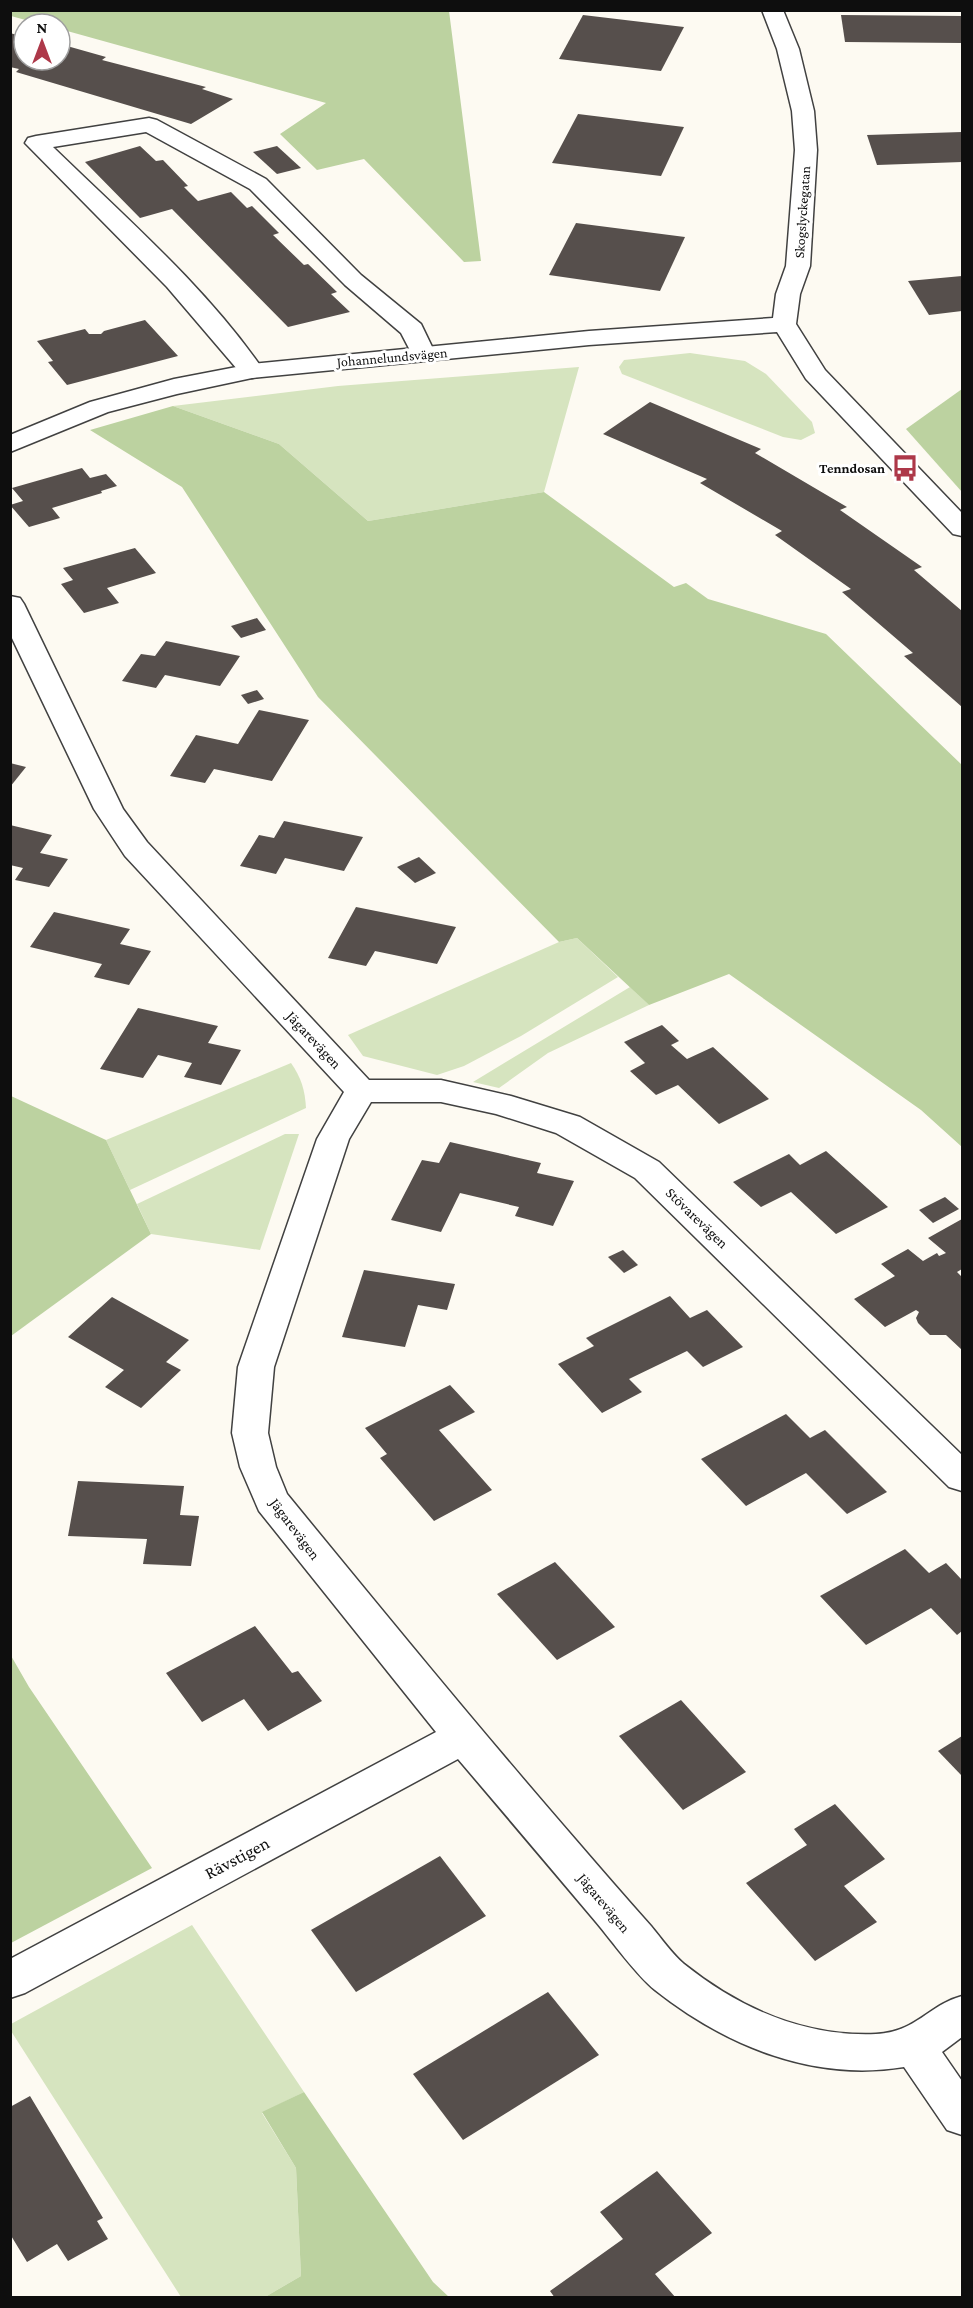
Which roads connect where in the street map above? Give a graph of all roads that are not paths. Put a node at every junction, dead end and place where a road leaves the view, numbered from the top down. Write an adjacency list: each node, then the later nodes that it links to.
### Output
1 (772, 10): 2 (street, Skogslyckegatan)
2 (784, 324): 3 (street, Johannelundsvägen); 6 (street)
3 (423, 353): 4 (street, Johannelundsvägen); 4 (street)
4 (252, 371): 5 (street, Johannelundsvägen)
5 (10, 444)
6 (963, 528)
7 (10, 604): 8 (street, Jägarevägen)
8 (362, 1091): 9 (street, Stövarevägen); 10 (street, Jägarevägen)
9 (963, 1477)
10 (463, 1737): 11 (street, Rävstigen); 13 (street, Jägarevägen)
11 (10, 1980)
12 (963, 2014): 13 (street)
13 (915, 2047): 14 (street)
14 (963, 2116)

